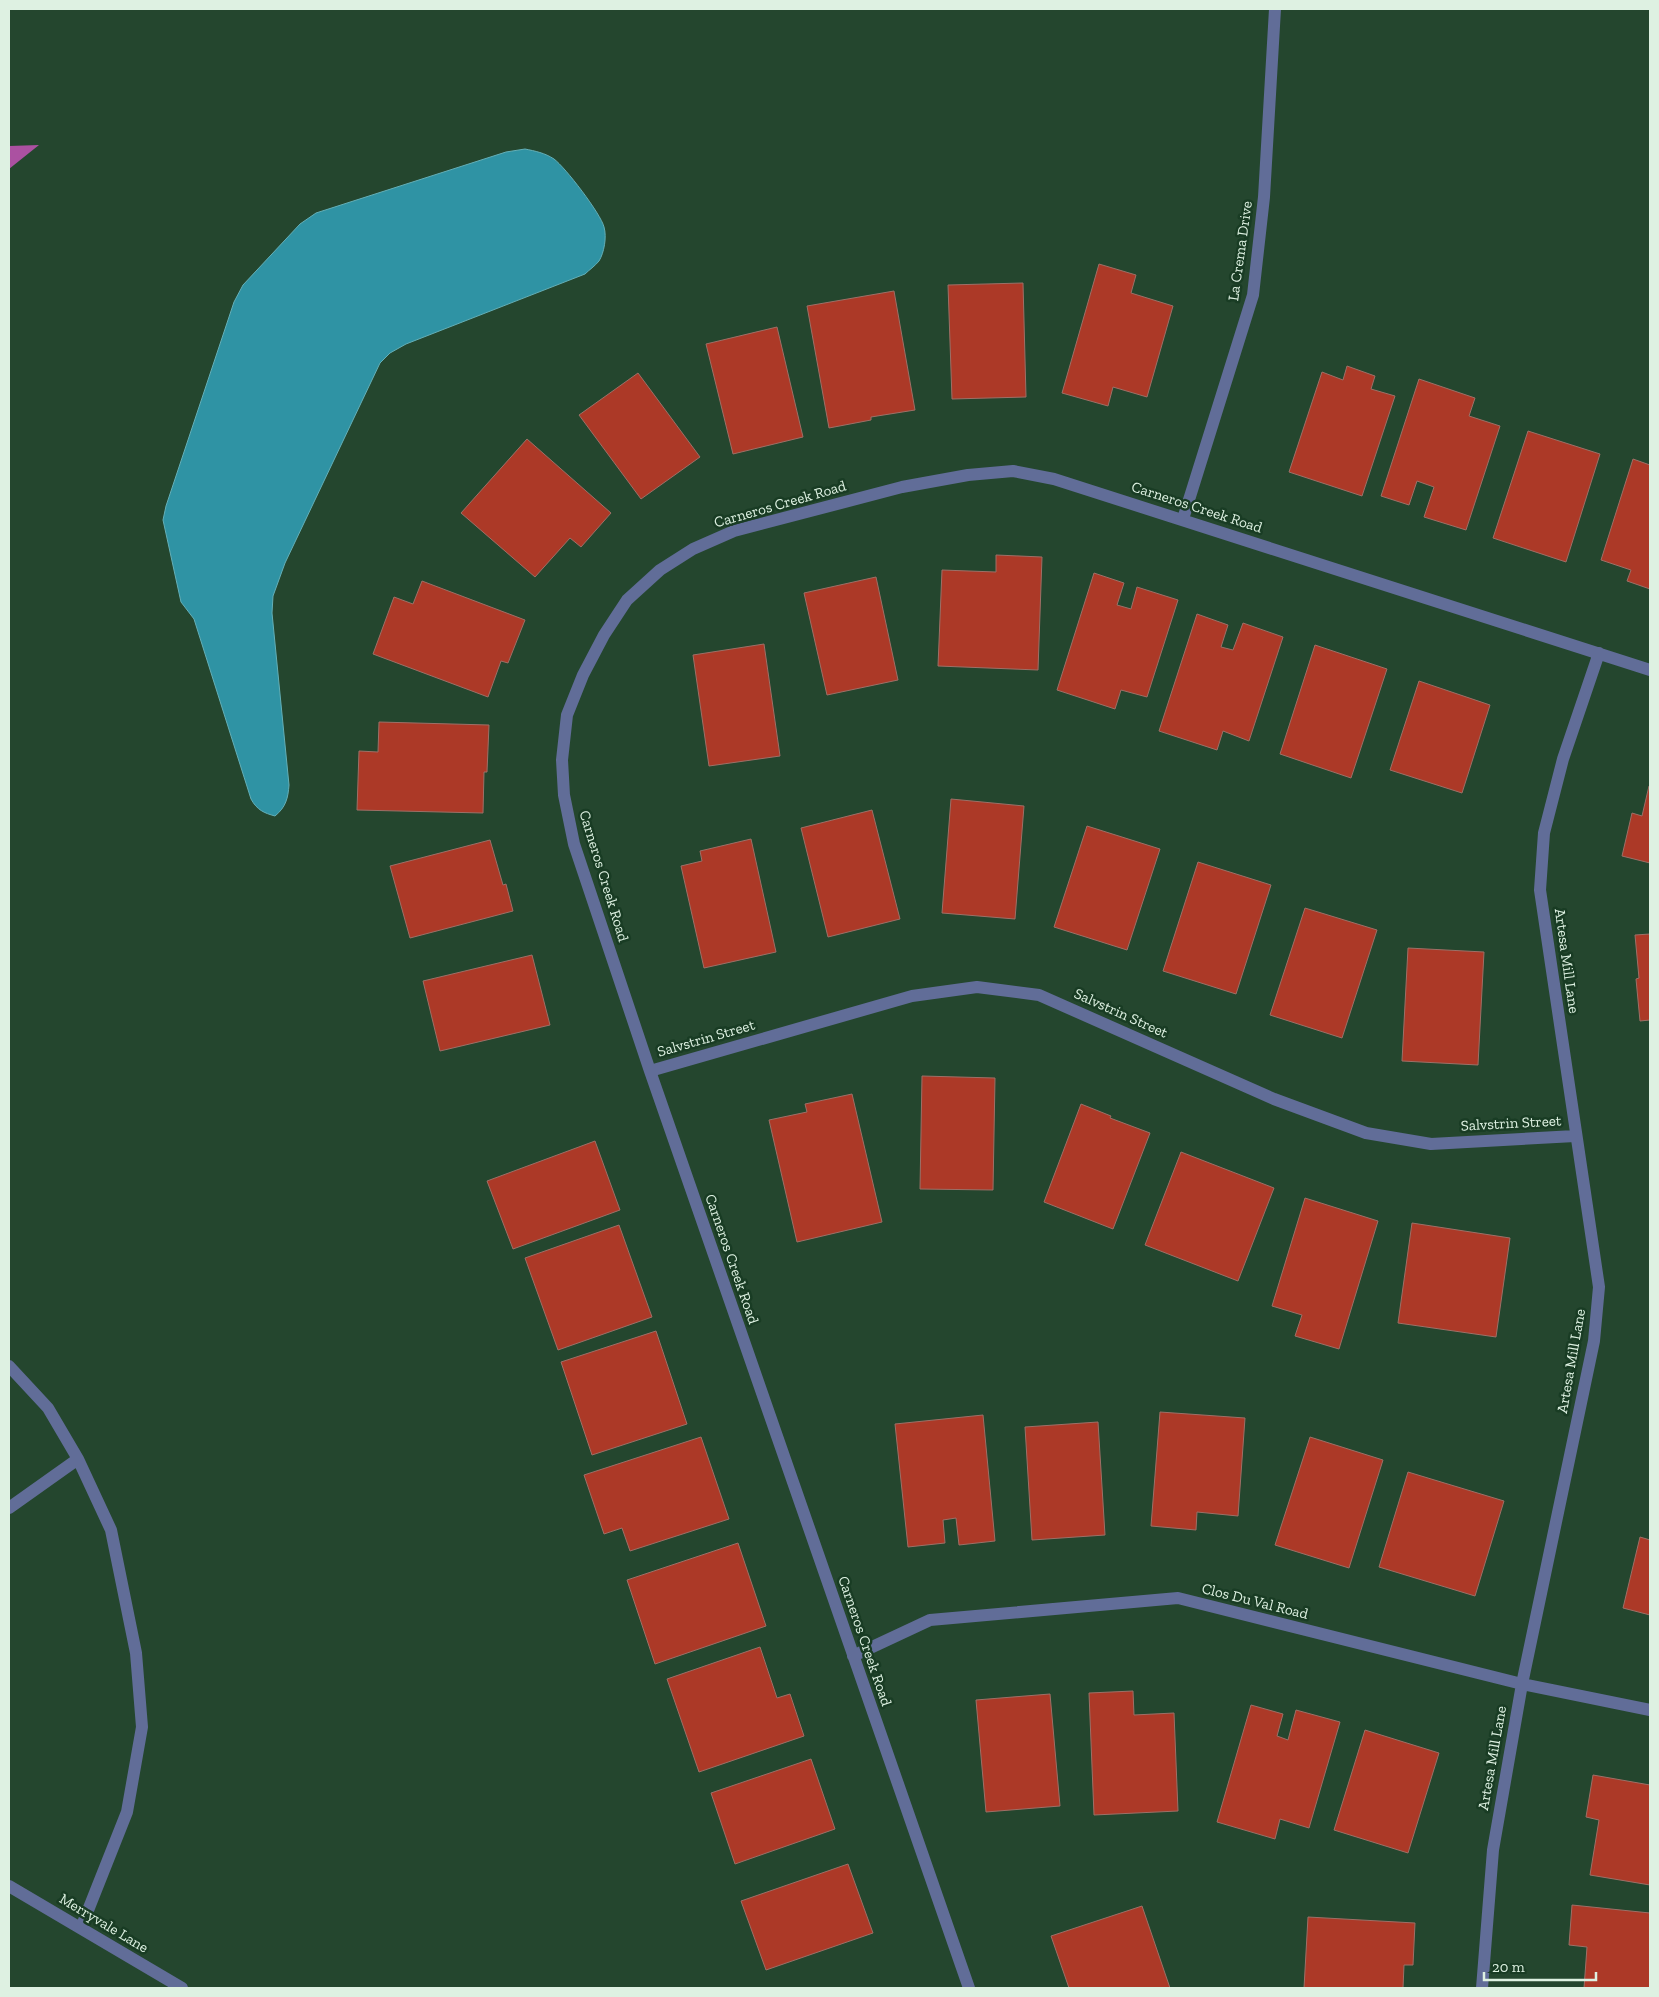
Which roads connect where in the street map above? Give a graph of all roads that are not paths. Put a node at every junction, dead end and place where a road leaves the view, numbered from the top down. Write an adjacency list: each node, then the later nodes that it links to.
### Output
1 (1275, 9): 2 (street, La Crema Drive)
2 (1182, 519): 3 (street, Carneros Creek Road); 5 (street, Carneros Creek Road)
3 (1599, 653): 4 (street, Carneros Creek Road); 6 (street, Artesa Mill Lane)
4 (1650, 670)
5 (650, 1071): 6 (street, Salvstrin Street); 10 (street, Carneros Creek Road)
6 (1575, 1136): 11 (street, Artesa Mill Lane)
7 (9, 1366): 8 (street)
8 (78, 1459): 9 (street); 14 (street)
9 (9, 1508)
10 (853, 1656): 11 (street, Clos Du Val Road); 16 (street, Carneros Creek Road)
11 (1522, 1684): 12 (street, Clos Du Val Road); 17 (street, Artesa Mill Lane)
12 (1650, 1710)
13 (9, 1886): 14 (street, Merryvale Lane)
14 (81, 1928): 15 (street, Merryvale Lane)
15 (182, 1988)
16 (969, 1988)
17 (1482, 1988)

